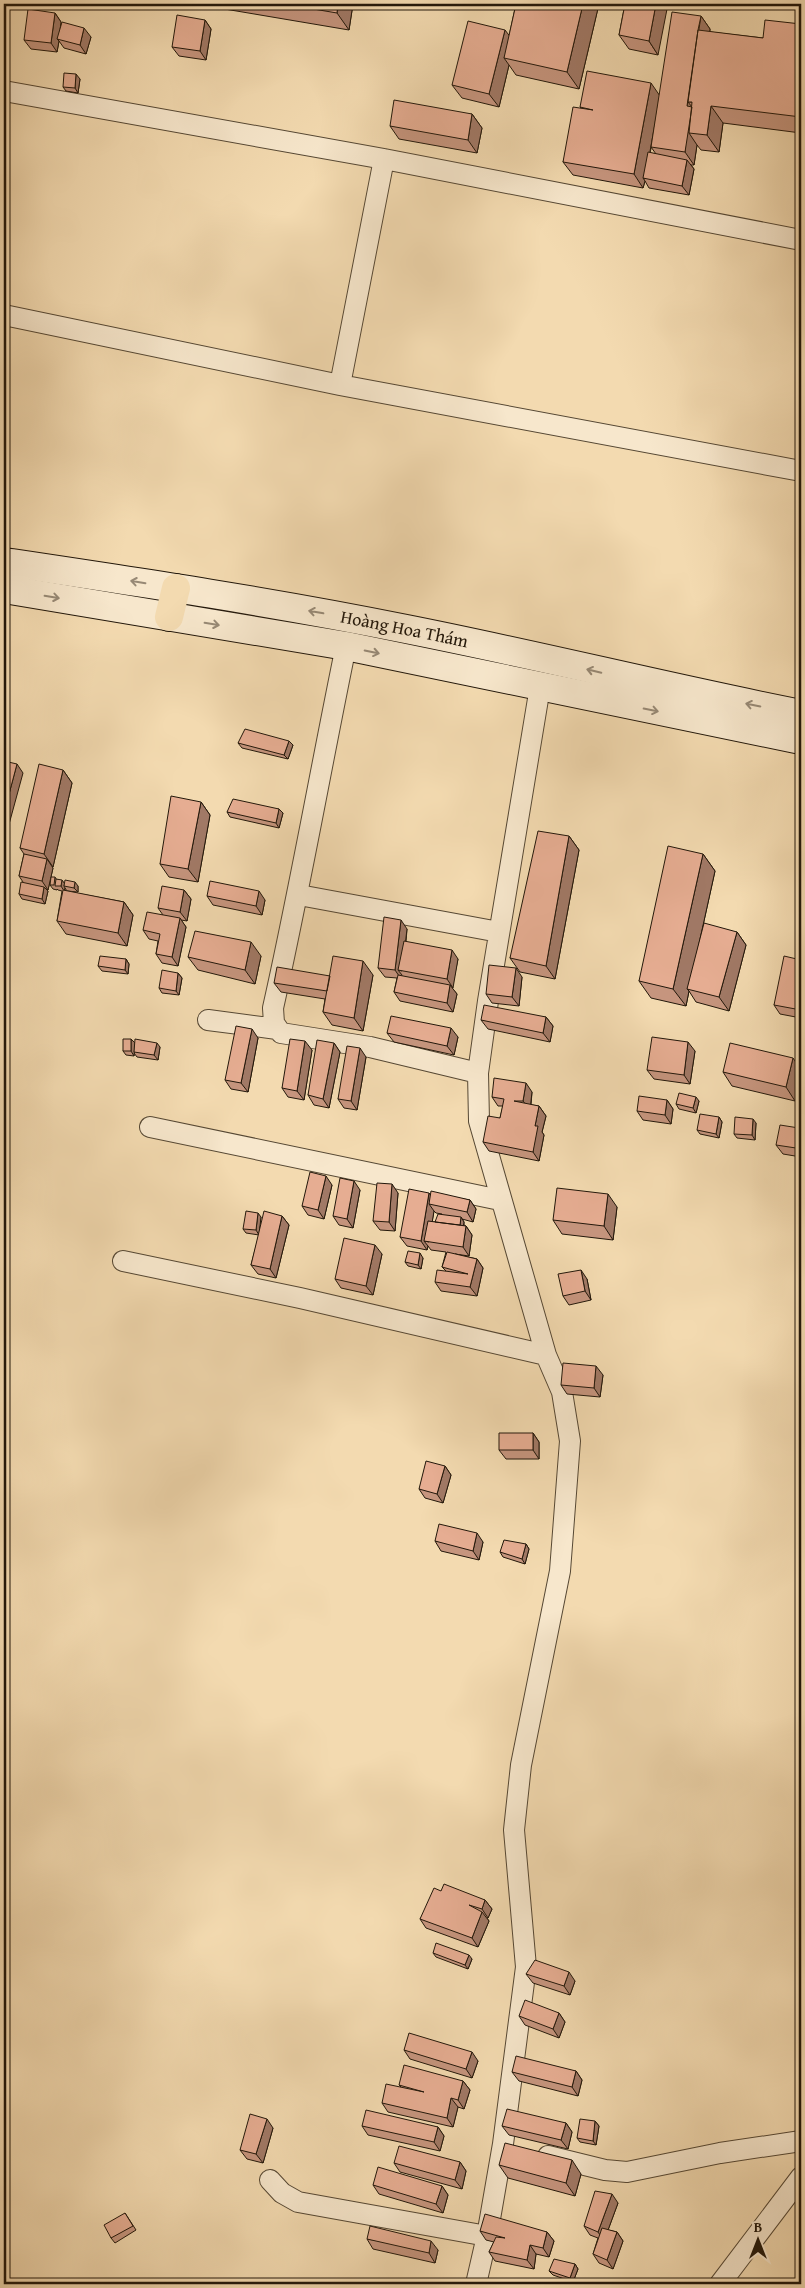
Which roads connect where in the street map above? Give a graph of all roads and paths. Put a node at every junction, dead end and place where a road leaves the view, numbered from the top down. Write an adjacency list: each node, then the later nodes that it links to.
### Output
1 (4, 91): 2 (street)
2 (384, 159): 3 (street); 5 (street)
3 (801, 240)
4 (4, 314): 5 (street)
5 (340, 384): 6 (street)
6 (801, 471)
7 (4, 562): 8 (main road, Hoàng Hoa Thám, one-way to 7)
8 (176, 588): 10 (main road); 13 (main road, Hoàng Hoa Thám, one-way to 8)
9 (4, 589): 10 (main road, Hoàng Hoa Thám, one-way to 10)
10 (169, 617): 11 (main road, Hoàng Hoa Thám, one-way to 11)
11 (346, 646): 12 (main road, Hoàng Hoa Thám, one-way to 12); 15 (street)
12 (540, 687): 14 (main road, Hoàng Hoa Thám, one-way to 14); 16 (street)
13 (801, 714)
14 (801, 740)
15 (299, 895): 16 (street); 18 (street)
16 (499, 932): 19 (street)
17 (208, 1020): 18 (street)
18 (277, 1029): 19 (street)
19 (478, 1073): 21 (street)
20 (150, 1126): 21 (street)
21 (500, 1200): 23 (street)
22 (123, 1261): 23 (street)
23 (546, 1355): 25 (street)
24 (801, 2141): 25 (street)
25 (518, 2148): 28 (street)
26 (801, 2177): 30 (street)
27 (270, 2180): 28 (street)
28 (487, 2236): 29 (street)
29 (476, 2284)
30 (720, 2284)

